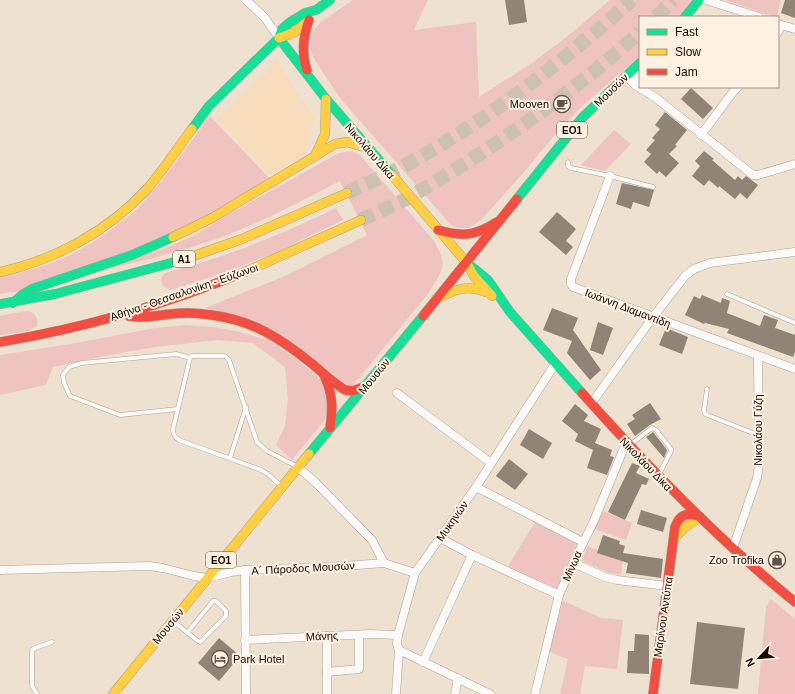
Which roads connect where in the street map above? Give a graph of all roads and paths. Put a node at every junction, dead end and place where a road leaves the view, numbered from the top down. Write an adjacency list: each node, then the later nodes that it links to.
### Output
1 (246, 0): 11 (street)
2 (330, 0): 5 (main road)
3 (699, 0): 6 (main road)
4 (706, 0): 7 (street)
5 (316, 10): 8 (main road); 11 (main road)
6 (686, 16)
7 (756, 16)
8 (310, 20): 11 (main road); 15 (main road)
9 (779, 27): 10 (street)
10 (795, 29)
11 (279, 38): 15 (main road, Νικολάου Δίκα); 35 (main road)
12 (639, 64): 13 (main road, Μουσών / ΕΟ1)
13 (629, 73): 14 (street); 16 (street); 31 (main road, Μουσών / ΕΟ1)
14 (639, 79)
15 (311, 80): 21 (main road, Νικολάου Δίκα)
16 (639, 87)
17 (640, 88): 20 (street)
18 (647, 88): 20 (street)
19 (737, 88): 22 (street)
20 (656, 98): 22 (street)
21 (326, 99): 23 (main road, Νικολάου Δίκα); 24 (main road)
22 (701, 135): 26 (street)
23 (367, 148): 24 (main road); 32 (main road, Νικολάου Δίκα)
24 (314, 156): 39 (main road)
25 (568, 162): 27 (lane)
26 (795, 164)
27 (610, 176): 28 (lane); 43 (street, Ιωάννη Διαμαντίδη)
28 (653, 187)
29 (347, 193): 39 (main road, Α1)
30 (361, 220): 42 (main road, Αθήνα - Θεσσαλονίκη - Εύζωνοι)
31 (499, 221): 32 (main road); 34 (main road, Μουσών / ΕΟ1)
32 (438, 230): 34 (main road, Νικολάου Δίκα)
33 (795, 252): 43 (street)
34 (466, 262): 37 (main road, Νικολάου Δίκα); 38 (main road, Μουσών / ΕΟ1); 41 (main road, Νικολάου Δίκα)
35 (0, 272)
36 (727, 294): 44 (lane)
37 (491, 295): 38 (main road); 41 (main road, Νικολάου Δίκα)
38 (436, 299): 51 (main road, Μουσών / ΕΟ1)
39 (13, 303): 40 (main road, Α1)
40 (0, 304)
41 (510, 312): 48 (main road, Νικολάου Δίκα)
42 (123, 315): 45 (main road, Αθήνα - Θεσσαλονίκη - Εύζωνοι); 50 (main road)
43 (653, 317): 46 (street, Ιωάννη Διαμαντίδη); 54 (street)
44 (795, 323)
45 (0, 342)
46 (758, 356): 49 (street, Ιωάννη Διαμαντίδη); 58 (street, Νικολάου Γύζη)
47 (190, 358): 55 (lane); 56 (lane); 56 (lane)
48 (555, 364): 54 (main road, Νικολάου Δίκα); 61 (street, Μυκηνών)
49 (795, 369)
50 (324, 375): 51 (main road); 57 (main road)
51 (366, 386): 57 (main road, Μουσών / ΕΟ1)
52 (708, 389): 58 (lane)
53 (397, 393): 61 (street)
54 (591, 404): 59 (main road, Νικολάου Δίκα)
55 (246, 407): 60 (lane); 62 (lane)
56 (178, 409): 60 (lane)
57 (330, 428): 62 (main road, Μουσών / ΕΟ1)
58 (759, 435): 72 (street, Νικολάου Γύζη)
59 (627, 444): 63 (main road, Νικολάου Δίκα); 63 (lane); 71 (street, Μίνωα)
60 (230, 458): 64 (lane)
61 (491, 463): 65 (street, Μυκηνών)
62 (298, 467): 64 (main road, Μουσών / ΕΟ1); 74 (street)
63 (658, 476): 66 (main road, Νικολάου Δίκα)
64 (282, 486): 79 (main road, Μουσών / ΕΟ1)
65 (476, 487): 69 (street, Μυκηνών); 71 (street)
66 (673, 491): 67 (main road, Νικολάου Δίκα); 68 (main road, Μαρίνου Αντύπα)
67 (700, 517): 68 (main road); 70 (main road); 72 (main road, Νικολάου Δίκα)
68 (675, 527): 70 (main road, Μαρίνου Αντύπα)
69 (440, 538): 73 (street); 78 (street, Μυκηνών)
70 (673, 541): 80 (main road, Μαρίνου Αντύπα)
71 (583, 542): 75 (street, Μίνωα)
72 (733, 548): 82 (main road, Νικολάου Δίκα)
73 (472, 555): 81 (street); 91 (street)
74 (384, 563): 77 (street, Α΄ Πάροδος Μουσών); 78 (street, Α΄ Πάροδος Μουσών)
75 (573, 563): 80 (street); 81 (street, Μίνωα)
76 (0, 570): 79 (street, Α΄ Πάροδος Μουσών)
77 (245, 570): 79 (street, Α΄ Πάροδος Μουσών); 88 (street)
78 (415, 573): 86 (street, Μυκηνών)
79 (207, 578): 83 (main road, Μουσών / ΕΟ1)
80 (667, 586): 102 (main road, Μαρίνου Αντύπα)
81 (559, 595): 101 (street, Μίνωα)
82 (795, 602)
83 (173, 620): 84 (lane); 95 (main road, Μουσών / ΕΟ1)
84 (188, 633): 84 (lane)
85 (359, 635): 86 (street, Μάνης); 87 (street, Μάνης); 92 (street)
86 (398, 635): 90 (street, Μυκηνών)
87 (327, 636): 88 (street, Μάνης); 92 (street)
88 (246, 640): 96 (street)
89 (52, 642): 94 (lane)
90 (399, 650): 91 (street); 98 (street, Μυκηνών)
91 (423, 662): 93 (street)
92 (327, 672): 97 (street)
93 (458, 678): 99 (street); 100 (street)
94 (37, 694)
95 (113, 694)
96 (246, 694)
97 (327, 694)
98 (396, 694)
99 (455, 694)
100 (490, 694)
101 (535, 694)
102 (653, 694)

